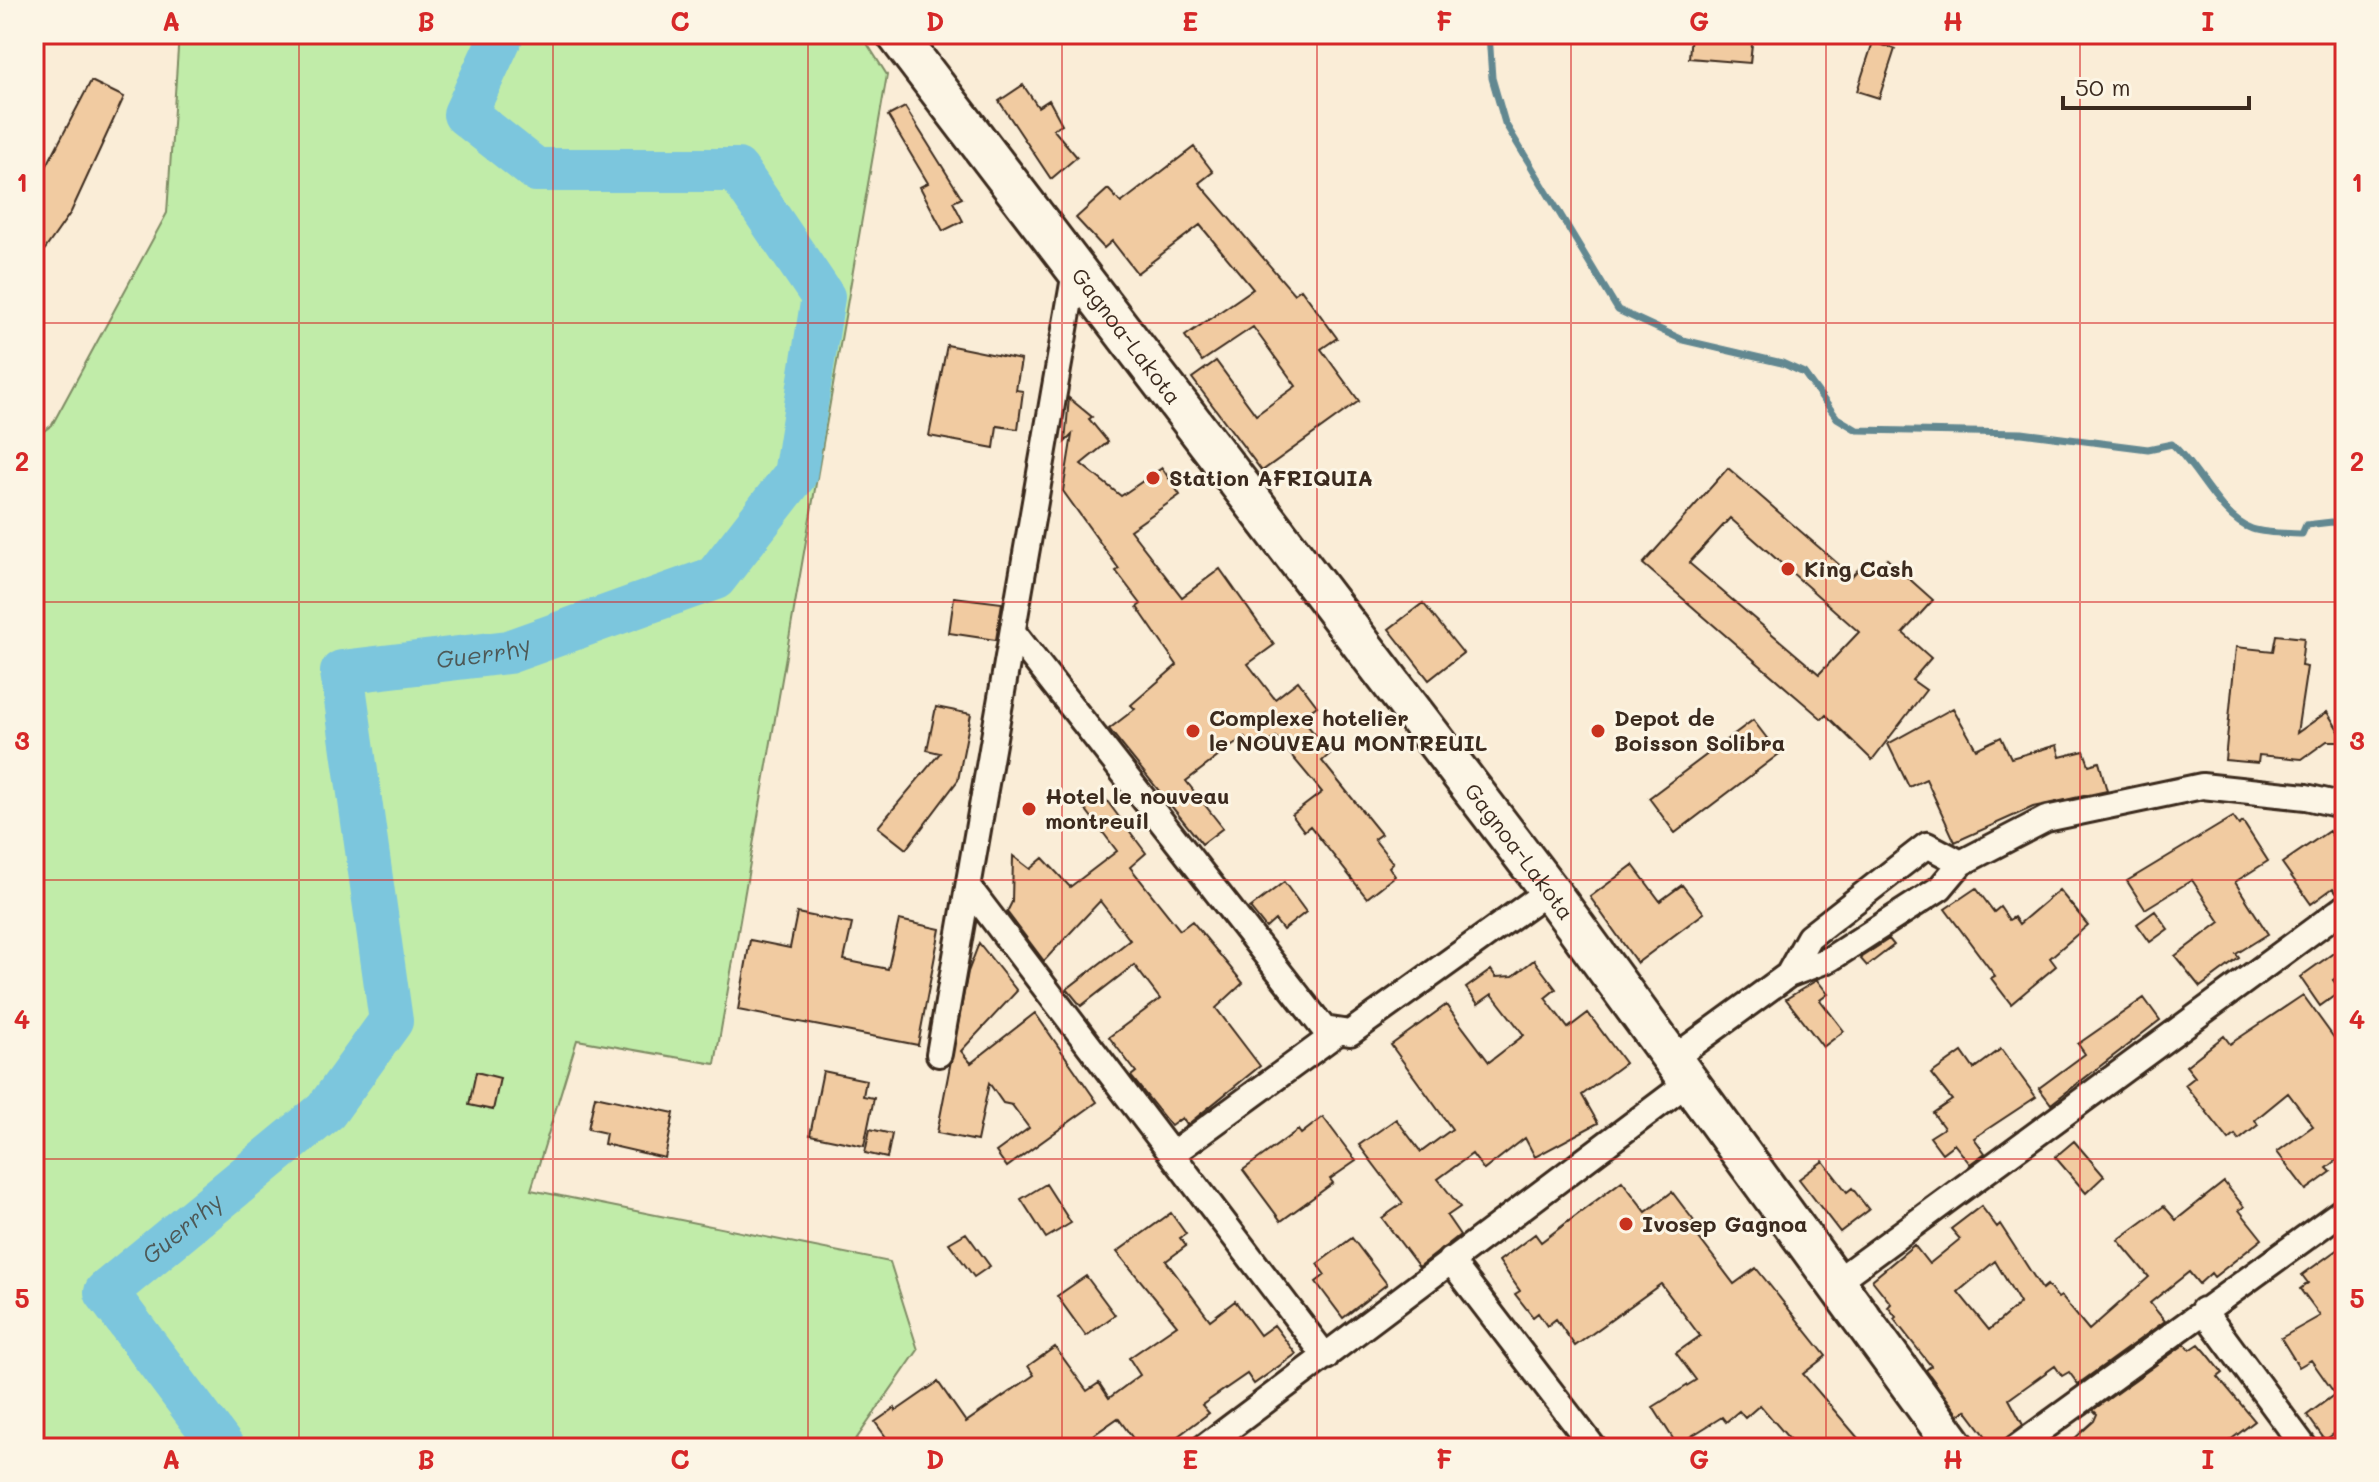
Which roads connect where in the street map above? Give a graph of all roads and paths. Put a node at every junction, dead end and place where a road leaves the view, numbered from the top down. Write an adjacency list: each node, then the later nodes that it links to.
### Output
1 (896, 34): 2 (main road, Gagnoa-Lakota)
2 (1076, 266): 3 (street); 7 (main road, Gagnoa-Lakota)
3 (1013, 632): 6 (street); 10 (street)
4 (2345, 806): 5 (street)
5 (1961, 863): 9 (street); 9 (street)
6 (970, 889): 11 (street); 13 (street)
7 (1549, 890): 10 (street); 12 (main road, Gagnoa-Lakota)
8 (2345, 907): 16 (street)
9 (1788, 975): 12 (street)
10 (1337, 1033): 13 (street)
11 (939, 1054)
12 (1682, 1070): 15 (street); 16 (main road, Gagnoa-Lakota)
13 (1172, 1154): 18 (street)
14 (2345, 1209): 17 (street)
15 (1450, 1260): 18 (street); 20 (street)
16 (1837, 1281): 21 (main road, Gagnoa-Lakota)
17 (2203, 1310): 22 (street); 23 (street)
18 (1326, 1357): 19 (street)
19 (1203, 1448)
20 (1594, 1448)
21 (1956, 1448)
22 (2016, 1448)
23 (2305, 1448)

